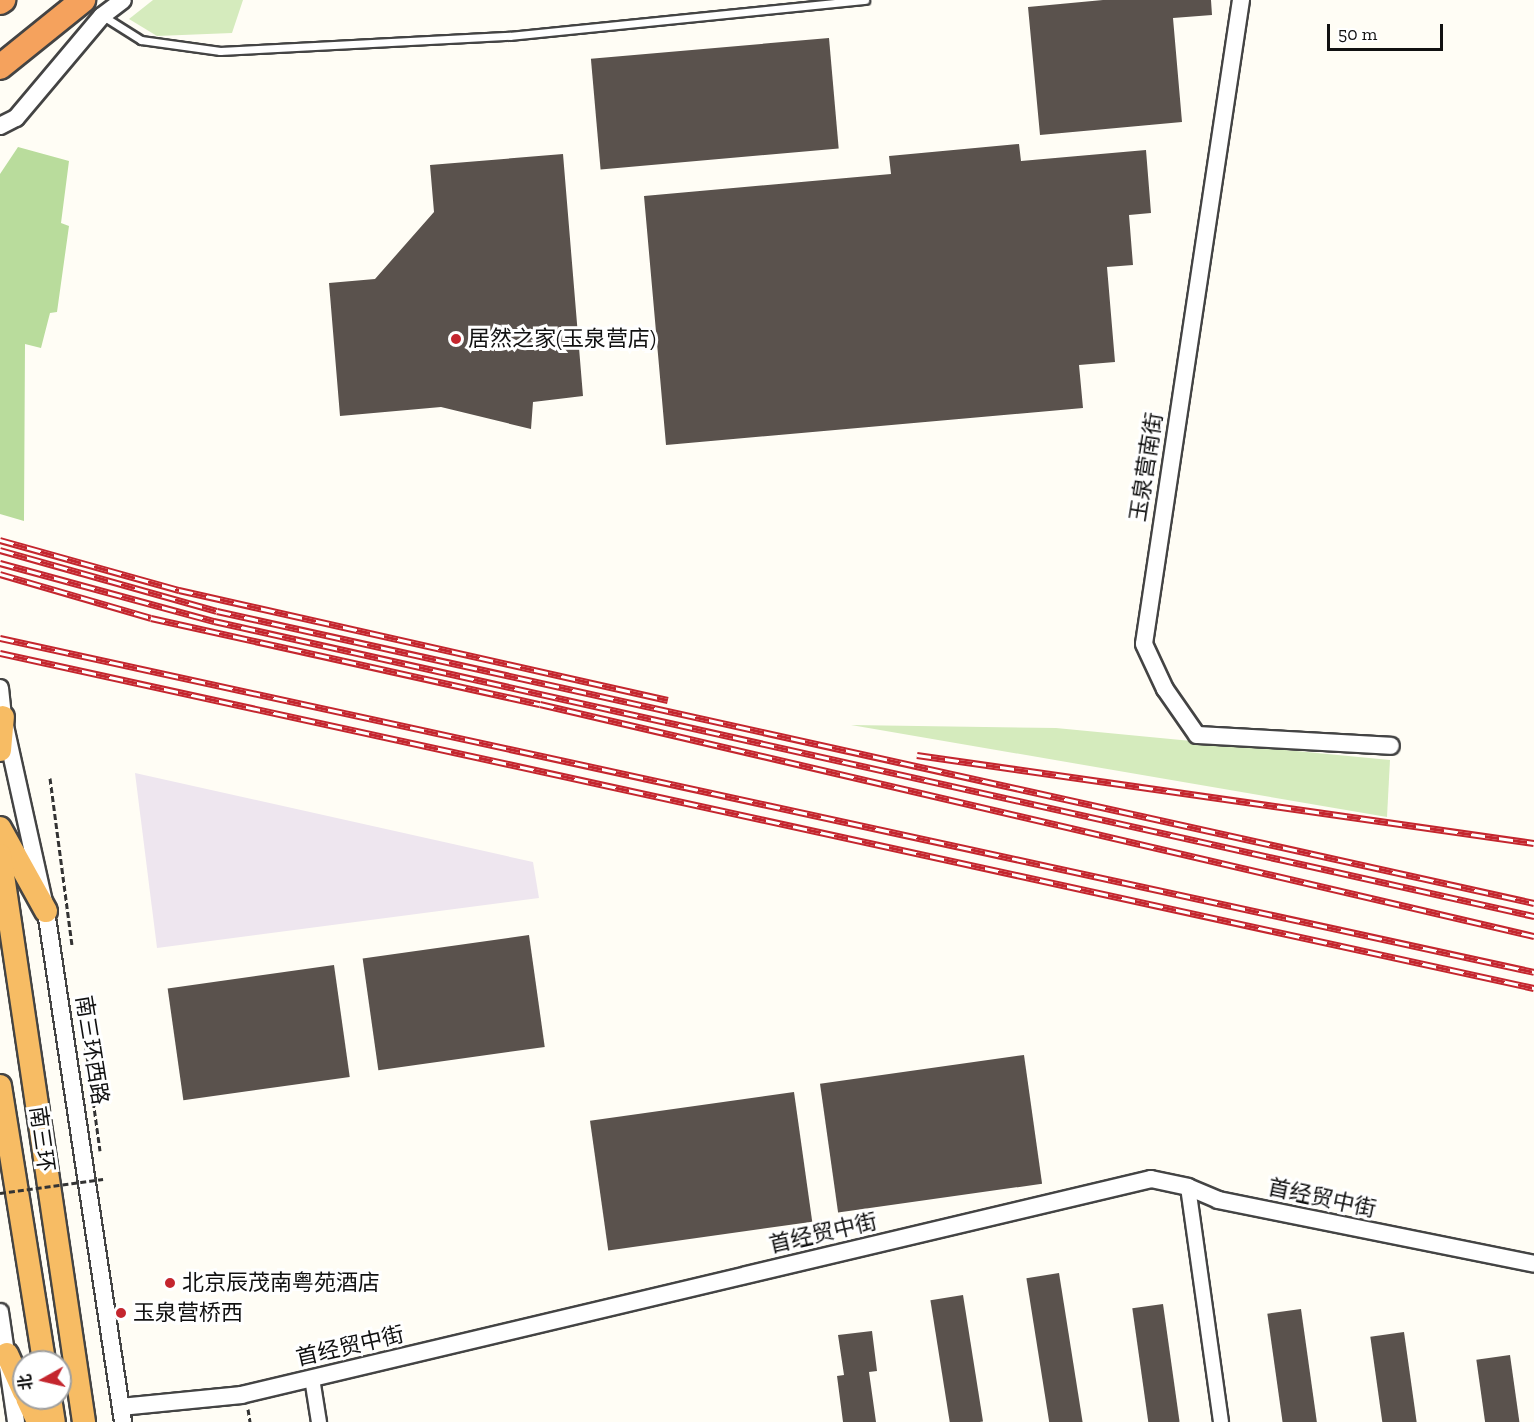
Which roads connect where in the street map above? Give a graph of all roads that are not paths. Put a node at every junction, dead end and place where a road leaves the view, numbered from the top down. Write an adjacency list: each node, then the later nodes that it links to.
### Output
1 (83, 0): 6 (highway)
2 (123, 0): 5 (street)
3 (865, 0): 5 (lane)
4 (1241, 0): 12 (street, 玉泉营南街)
5 (102, 16): 7 (street)
6 (0, 67)
7 (16, 118): 8 (street); 9 (street)
8 (0, 126)
9 (0, 139)
10 (0, 688): 11 (street, 南三环西路)
11 (3, 717): 13 (highway); 16 (street, 南三环西路)
12 (1391, 746)
13 (0, 750)
14 (0, 828): 16 (highway)
15 (0, 855): 27 (highway, 南三环)
16 (46, 911): 25 (street, 南三环西路)
17 (0, 1086): 21 (highway, 南三环)
18 (1188, 1187): 19 (street, 首经贸中街); 24 (street, 首经贸中街); 29 (street)
19 (1534, 1264)
20 (0, 1312): 22 (street)
21 (42, 1350)
22 (7, 1354): 23 (highway); 26 (street)
23 (12, 1365)
24 (312, 1378): 25 (street, 首经贸中街); 28 (street)
25 (122, 1415)
26 (16, 1422)
27 (84, 1422)
28 (319, 1422)
29 (1221, 1422)

